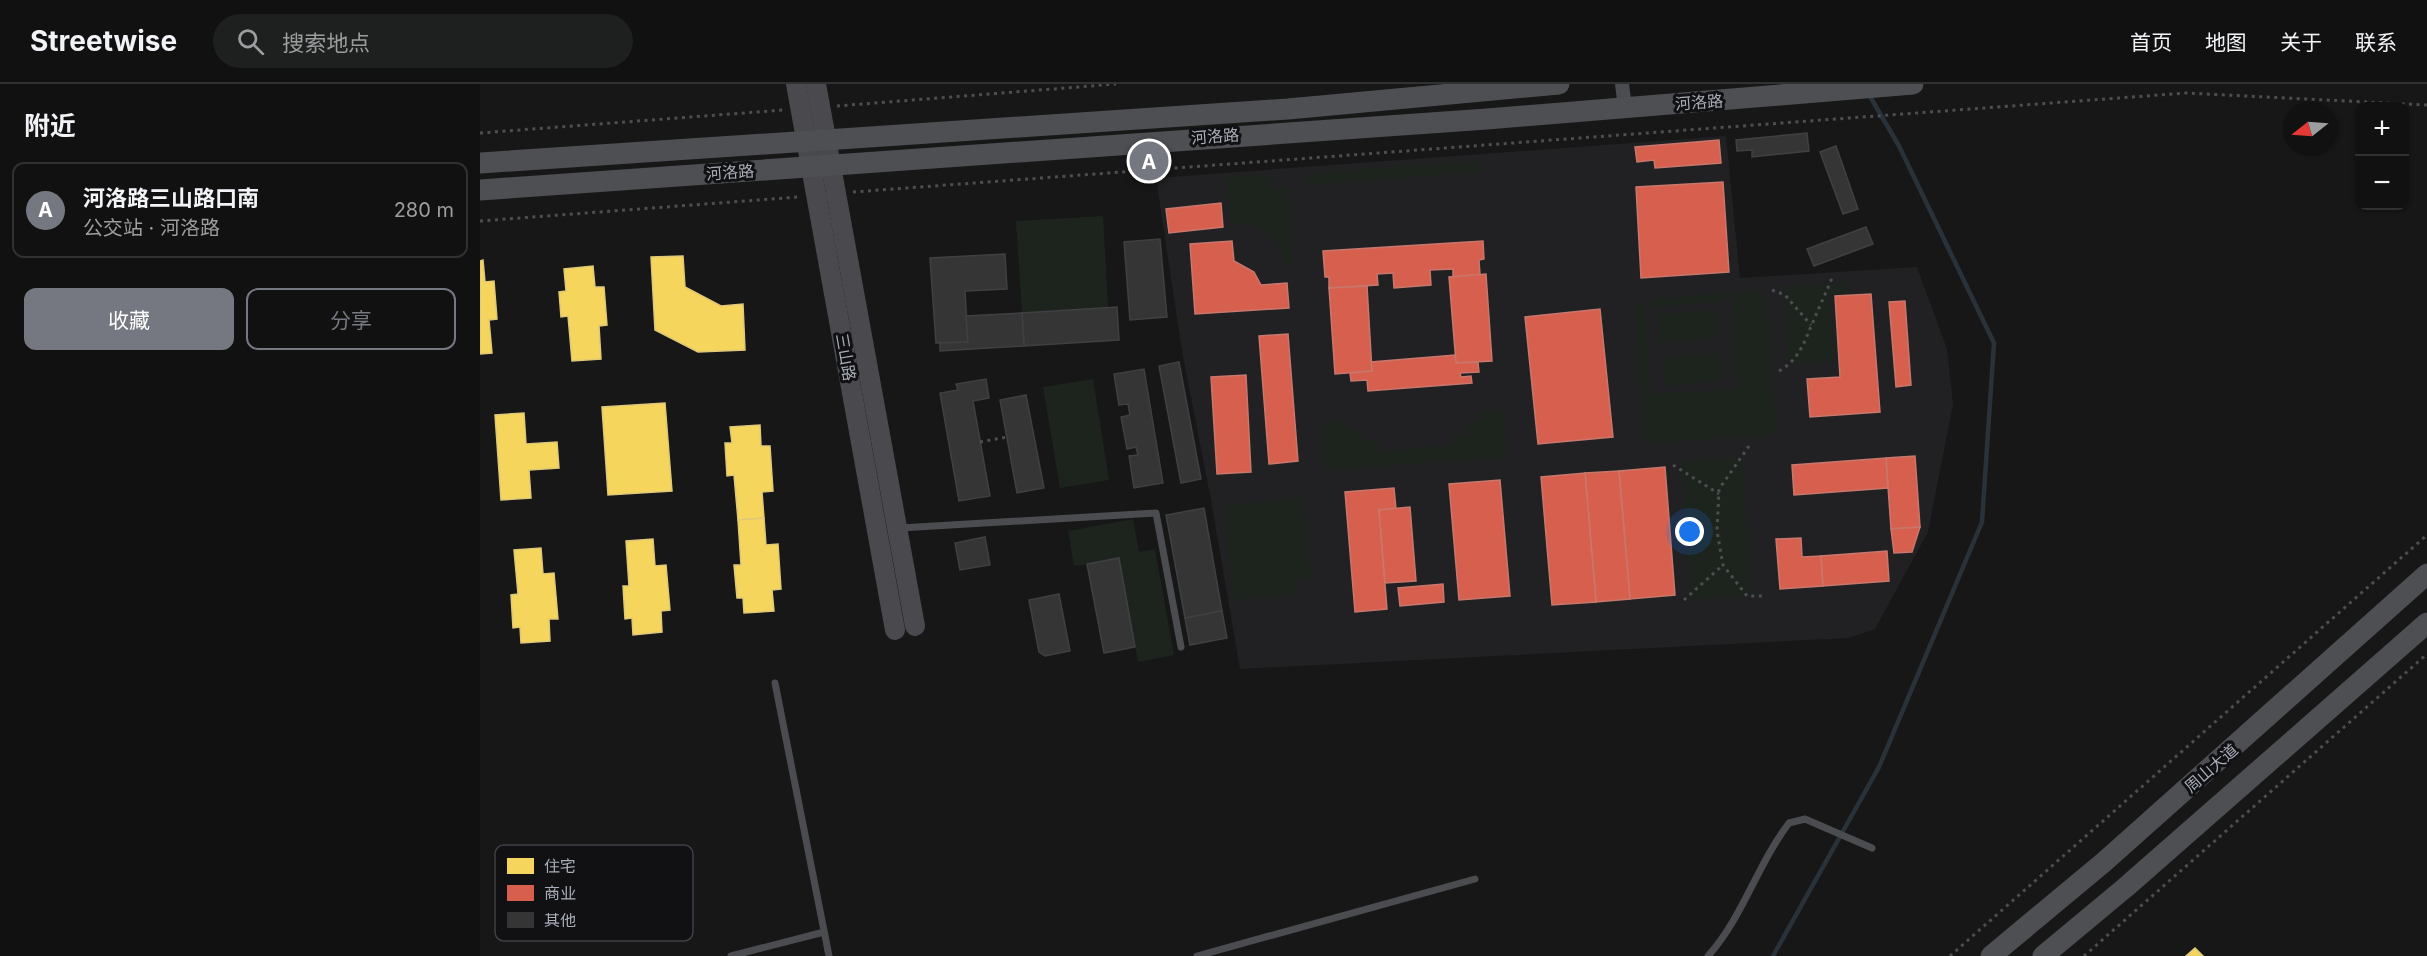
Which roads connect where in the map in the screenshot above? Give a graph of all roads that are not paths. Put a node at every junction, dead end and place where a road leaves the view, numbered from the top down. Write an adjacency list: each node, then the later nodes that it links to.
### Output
1 (796, 84): 7 (street, 三山路)
2 (816, 84): 7 (street, 三山路)
3 (1559, 84): 7 (main road, 河洛路)
4 (1622, 84): 6 (street)
5 (1913, 84): 6 (main road, 河洛路)
6 (1625, 108): 9 (main road, 河洛路)
7 (816, 140): 8 (main road, 河洛路); 9 (street, 三山路)
8 (480, 163)
9 (821, 165): 10 (main road, 河洛路); 11 (street, 三山路); 12 (street, 三山路)
10 (480, 190)
11 (898, 528): 12 (lane); 15 (street, 三山路); 17 (lane)
12 (877, 529): 16 (street, 三山路)
13 (2427, 574): 26 (main road, 周山大道)
14 (2427, 623): 27 (main road, 周山大道)
15 (915, 626)
16 (895, 630)
17 (1181, 647)
18 (775, 683): 21 (lane)
19 (1872, 848): 25 (lane)
20 (1475, 879): 24 (lane)
21 (824, 932): 22 (lane); 23 (lane)
22 (731, 956)
23 (829, 956)
24 (1197, 956)
25 (1708, 956)
26 (1991, 956)
27 (2043, 956)

